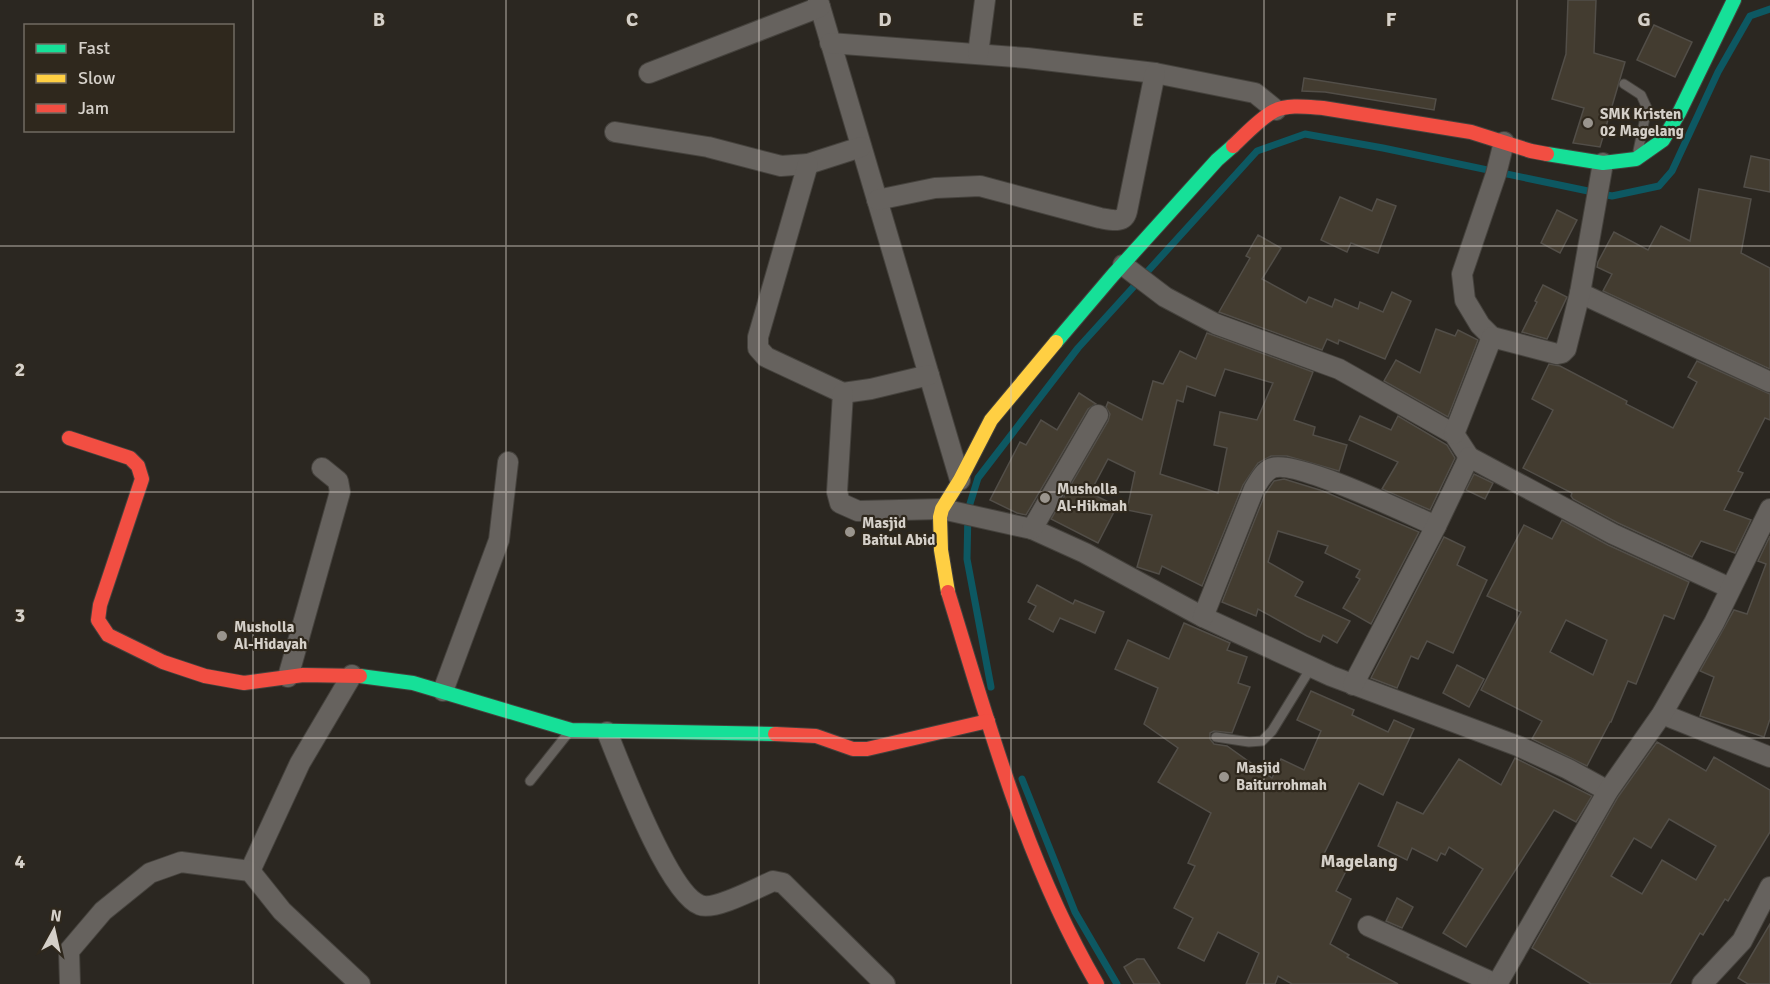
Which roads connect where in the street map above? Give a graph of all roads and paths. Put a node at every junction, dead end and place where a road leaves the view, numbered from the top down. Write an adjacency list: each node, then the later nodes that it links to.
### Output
1 (985, 0): 5 (street)
2 (1734, 0): 13 (main road)
3 (819, 4): 4 (street); 6 (street)
4 (830, 43): 5 (street); 12 (street)
5 (978, 54): 7 (street)
6 (648, 73)
7 (1155, 73): 9 (street); 16 (street)
8 (1623, 84): 13 (lane)
9 (1276, 110): 11 (main road); 17 (main road)
10 (615, 132): 14 (street)
11 (1503, 146): 15 (main road); 19 (street)
12 (861, 147): 14 (street); 16 (street)
13 (1636, 159): 15 (main road)
14 (808, 164): 22 (street)
15 (1602, 166): 18 (street)
16 (877, 200): 20 (street)
17 (1130, 270): 24 (street); 29 (main road)
18 (1580, 293): 19 (street); 21 (street)
19 (1492, 337): 24 (street)
20 (929, 375): 22 (street); 29 (street)
21 (1770, 382)
22 (843, 393): 31 (street)
23 (1098, 415): 33 (street)
24 (1454, 434): 26 (street)
25 (69, 438): 39 (main road)
26 (1469, 457): 32 (street); 35 (street)
27 (508, 462): 41 (street)
28 (322, 468): 39 (street)
29 (960, 480): 31 (main road)
30 (1770, 509): 34 (street)
31 (948, 510): 33 (street); 43 (main road)
32 (1436, 526): 36 (street); 40 (street)
33 (1032, 529): 36 (street)
34 (1764, 537): 35 (street)
35 (1730, 588): 42 (street)
36 (1203, 617): 37 (street)
37 (1311, 666): 40 (street); 46 (lane)
38 (352, 675): 39 (main road); 41 (main road); 50 (street)
39 (288, 677)
40 (1353, 685): 49 (street)
41 (443, 691): 44 (main road)
42 (1662, 714): 47 (street); 49 (street)
43 (988, 721): 45 (main road); 56 (main road)
44 (571, 730): 45 (main road); 48 (lane)
45 (607, 732): 55 (street)
46 (1215, 737)
47 (1770, 758)
48 (530, 781)
49 (1608, 791): 57 (street)
50 (249, 872): 53 (street); 54 (street)
51 (1770, 887): 58 (street)
52 (1368, 926): 57 (street)
53 (70, 984)
54 (360, 984)
55 (885, 984)
56 (1097, 984)
57 (1496, 984)
58 (1702, 984)

